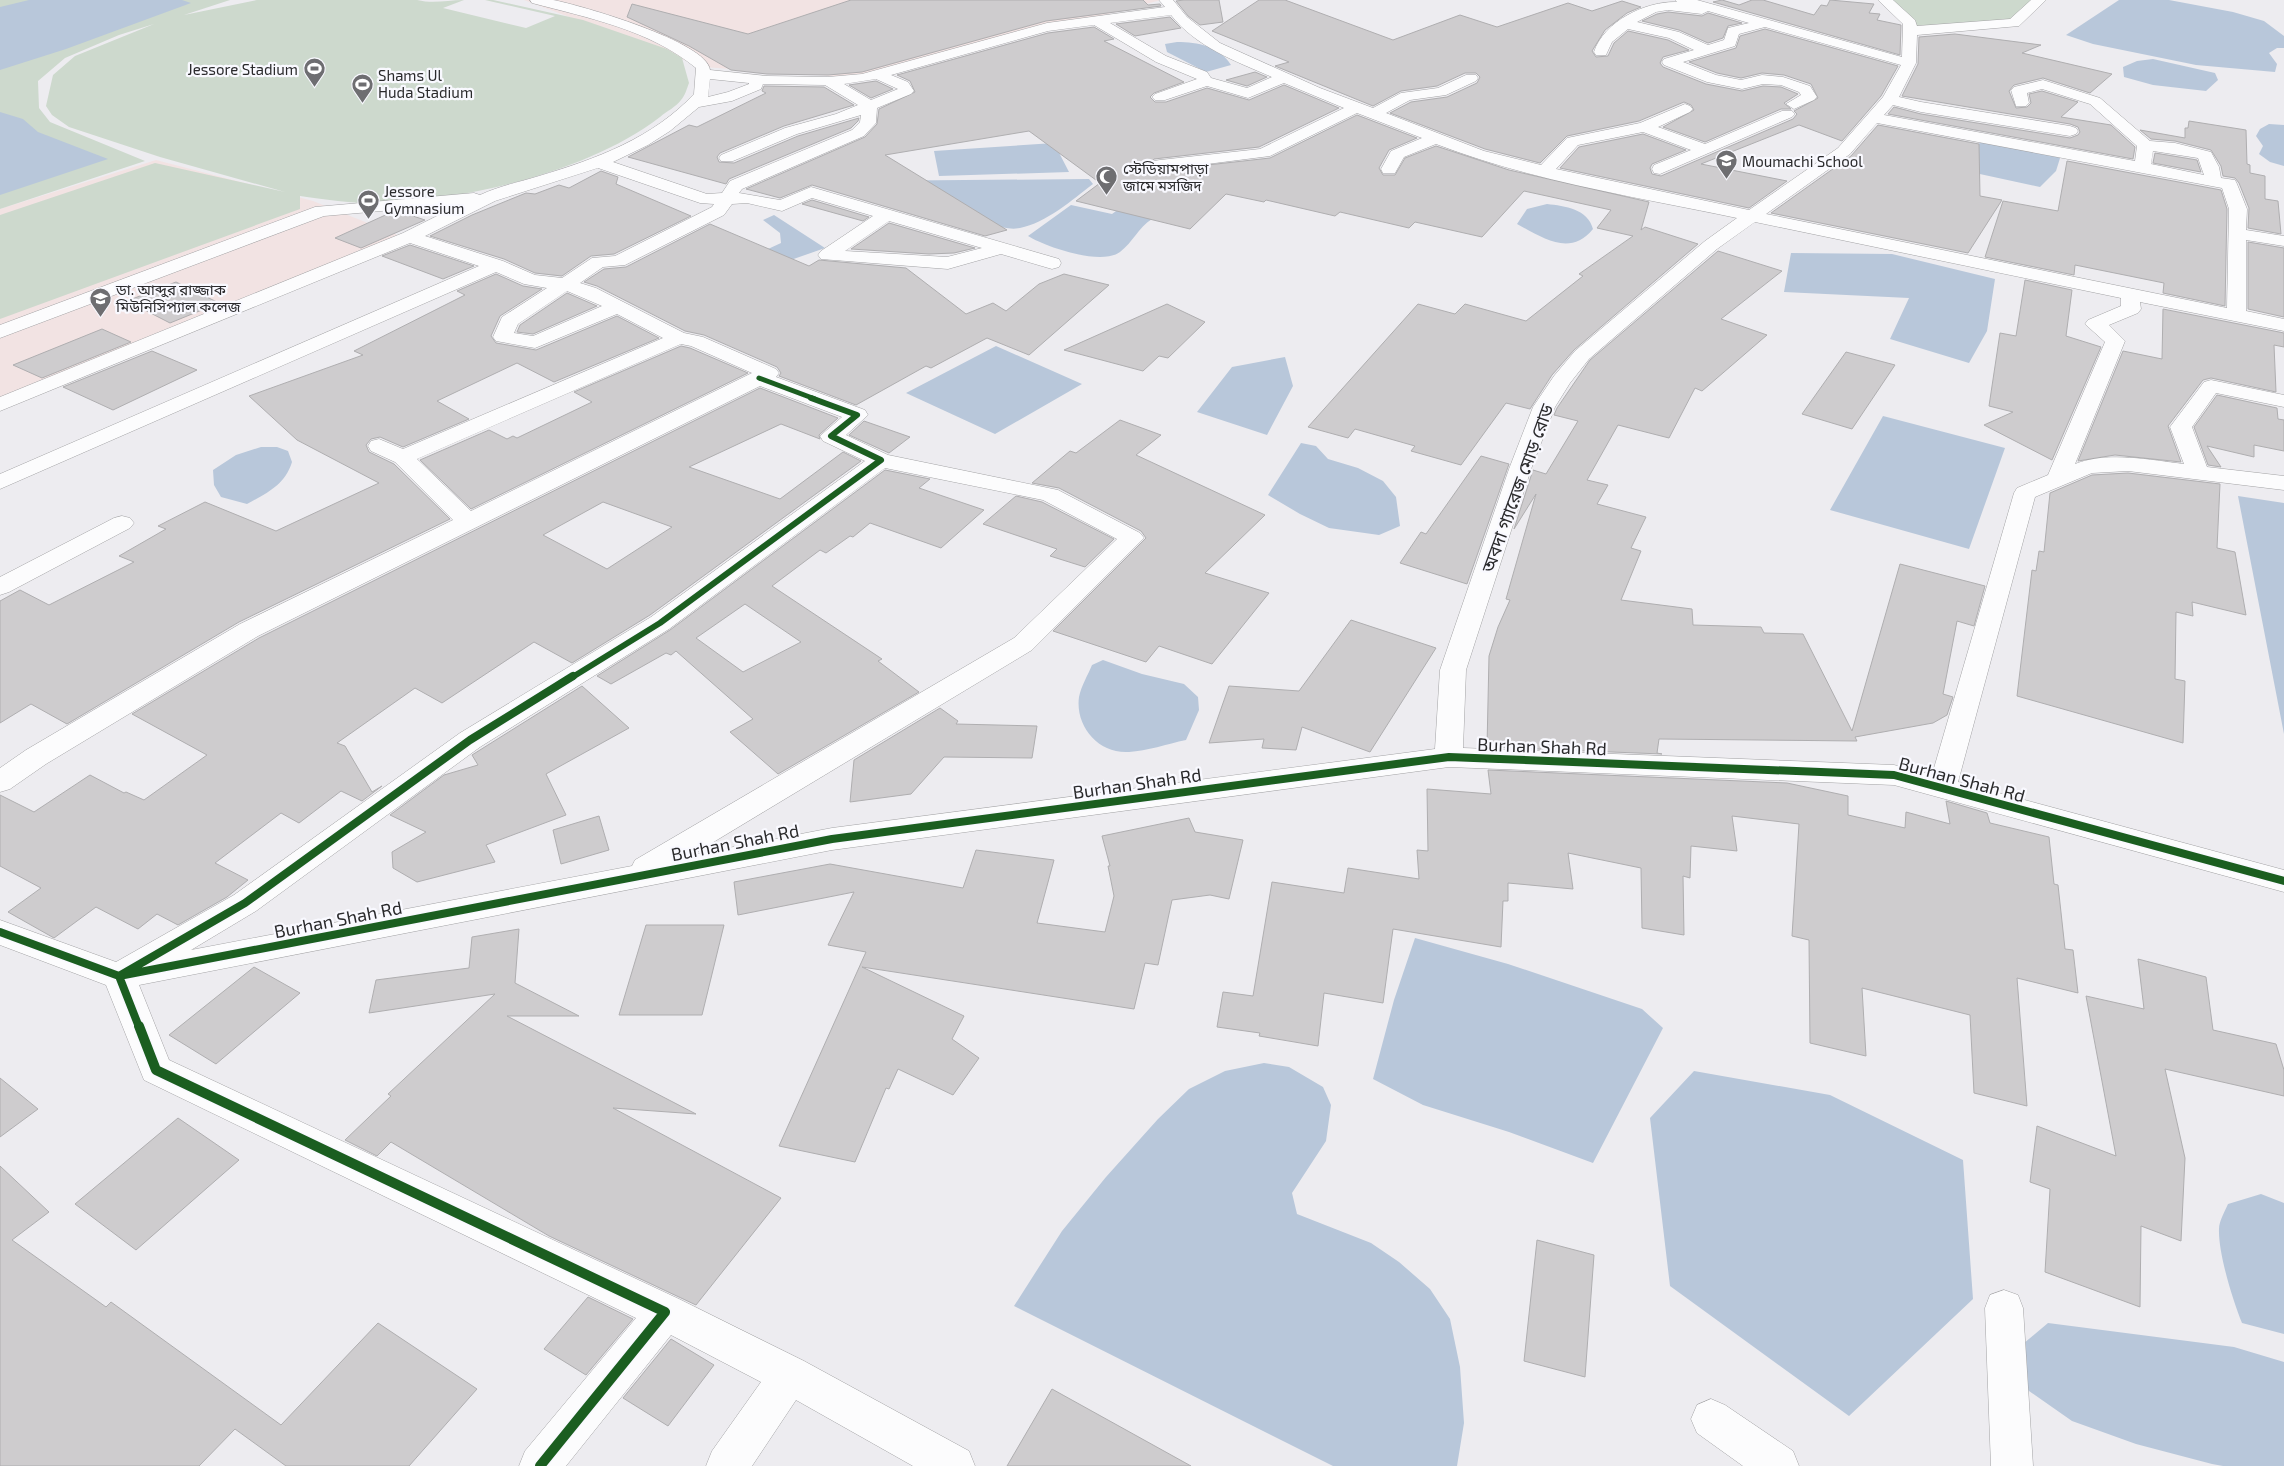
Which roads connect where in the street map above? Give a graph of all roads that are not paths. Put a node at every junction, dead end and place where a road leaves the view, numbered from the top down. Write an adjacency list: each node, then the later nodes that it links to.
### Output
1 (537, 0): 14 (street)
2 (1682, 0): 7 (street)
3 (1885, 0): 9 (street)
4 (2039, 0): 9 (street)
5 (1170, 5): 6 (street); 13 (street)
6 (1096, 20): 15 (street); 20 (street)
7 (1764, 23): 8 (street); 10 (street); 12 (street)
8 (1626, 24): 10 (street); 11 (street)
9 (1910, 31): 12 (street)
10 (1707, 50): 37 (street)
11 (1601, 52)
12 (1909, 62): 23 (street, অবদা গ্যারেজ মোড় রোড)
13 (1267, 70): 16 (street); 21 (street)
14 (704, 74): 18 (street); 24 (street)
15 (877, 74): 19 (street); 26 (street)
16 (1284, 77): 21 (street); 27 (street)
17 (1471, 78): 29 (street)
18 (756, 79): 19 (street); 24 (street)
19 (828, 81): 26 (street)
20 (1206, 82): 21 (street); 22 (street)
21 (1221, 86)
22 (1160, 97)
23 (1890, 99): 30 (street, অবদা গ্যারেজ মোড় রোড); 33 (street)
24 (695, 103): 39 (street)
25 (2021, 103): 36 (street)
26 (870, 106): 32 (street); 35 (street)
27 (1357, 107): 29 (street); 41 (street)
28 (1685, 108): 31 (street)
29 (1373, 114): 34 (street)
30 (1874, 118): 45 (street); 49 (street, অবদা গ্যারেজ মোড় রোড)
31 (1644, 127): 37 (street); 44 (street)
32 (791, 131): 35 (street); 38 (street)
33 (2070, 131)
34 (1436, 138): 42 (street); 44 (street)
35 (829, 145): 47 (street)
36 (2145, 145): 40 (street); 45 (street)
37 (1704, 149): 43 (street)
38 (727, 158)
39 (597, 162): 46 (street); 47 (street)
40 (2142, 164)
41 (1160, 165)
42 (1390, 169)
43 (1660, 169)
44 (1544, 171): 49 (street)
45 (2213, 182): 59 (street)
46 (489, 197): 51 (street); 61 (street)
47 (727, 198): 48 (street); 56 (street)
48 (887, 214): 53 (street); 53 (street)
49 (1754, 216): 57 (street); 76 (street, অবদা গ্যারেজ মোড় রোড)
50 (2249, 235): 52 (street)
51 (409, 237): 55 (street); 65 (street)
52 (2284, 241)
53 (1002, 248): 54 (street)
54 (1052, 263)
55 (496, 265): 56 (street); 71 (street)
56 (565, 284): 58 (street); 58 (street)
57 (2130, 295): 59 (street); 70 (street)
58 (618, 307): 62 (street)
59 (2236, 316): 60 (street)
60 (2284, 325)
61 (0, 332)
62 (679, 338): 63 (street); 67 (street)
63 (759, 378): 68 (street); 73 (street)
64 (2284, 401): 69 (street)
65 (0, 404)
66 (379, 446): 67 (street)
67 (403, 457): 73 (street)
68 (881, 460): 79 (street); 82 (street)
69 (2198, 472): 70 (street); 72 (street)
70 (2058, 480): 78 (street)
71 (0, 482)
72 (2284, 482)
73 (467, 521): 77 (street)
74 (122, 523): 75 (street)
75 (0, 587)
76 (1449, 757): 78 (street, Burhan Shah Rd); 79 (street, Burhan Shah Rd)
77 (0, 782)
78 (1942, 789): 80 (street, Burhan Shah Rd)
79 (630, 877): 82 (street, Burhan Shah Rd)
80 (2284, 881)
81 (0, 932): 82 (street)
82 (120, 976): 84 (street)
83 (2004, 1308): 91 (street)
84 (665, 1312): 85 (street); 87 (street)
85 (790, 1375): 88 (street); 89 (street)
86 (1711, 1419): 90 (street)
87 (540, 1466)
88 (727, 1466)
89 (954, 1466)
90 (1778, 1466)
91 (2012, 1466)

